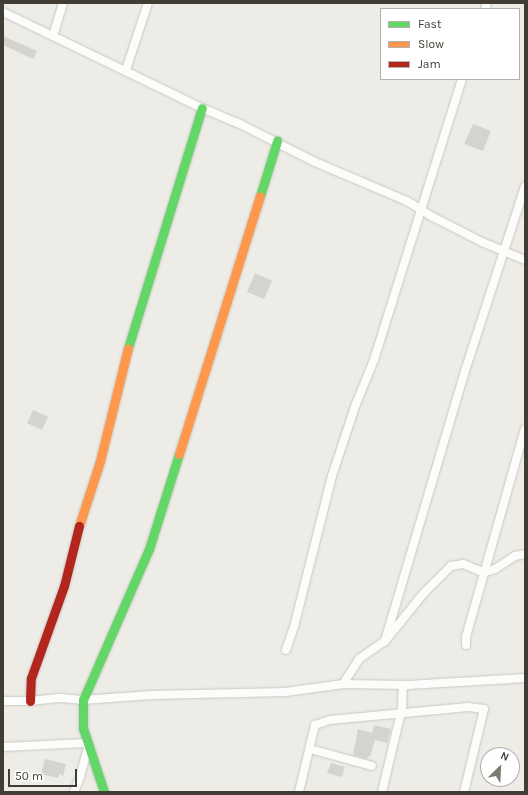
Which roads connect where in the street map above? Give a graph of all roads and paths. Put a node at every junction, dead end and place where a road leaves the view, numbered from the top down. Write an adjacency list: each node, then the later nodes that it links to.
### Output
1 (63, 3): 4 (street)
2 (148, 3): 5 (street)
3 (3, 12): 4 (street)
4 (53, 36): 5 (street)
5 (126, 70): 7 (street)
6 (462, 80): 10 (street)
7 (202, 108): 8 (street); 24 (street)
8 (277, 141): 10 (street); 22 (street)
9 (525, 186): 11 (street)
10 (422, 209): 11 (street); 18 (street)
11 (504, 251): 12 (street); 16 (street)
12 (525, 260)
13 (525, 429): 15 (street)
14 (525, 554): 15 (street)
15 (485, 571): 16 (street); 17 (street)
16 (385, 641): 20 (street)
17 (466, 645)
18 (286, 650)
19 (525, 678): 21 (street)
20 (343, 684): 21 (street); 22 (street)
21 (403, 685): 25 (street)
22 (83, 700): 24 (street); 26 (street)
23 (3, 701): 24 (street)
24 (30, 702)
25 (401, 713): 28 (street); 33 (street); 34 (street)
26 (88, 744): 27 (street); 30 (street); 31 (street)
27 (3, 747)
28 (310, 749): 29 (street); 32 (street)
29 (372, 766)
30 (74, 792)
31 (104, 792)
32 (299, 792)
33 (382, 792)
34 (464, 792)

